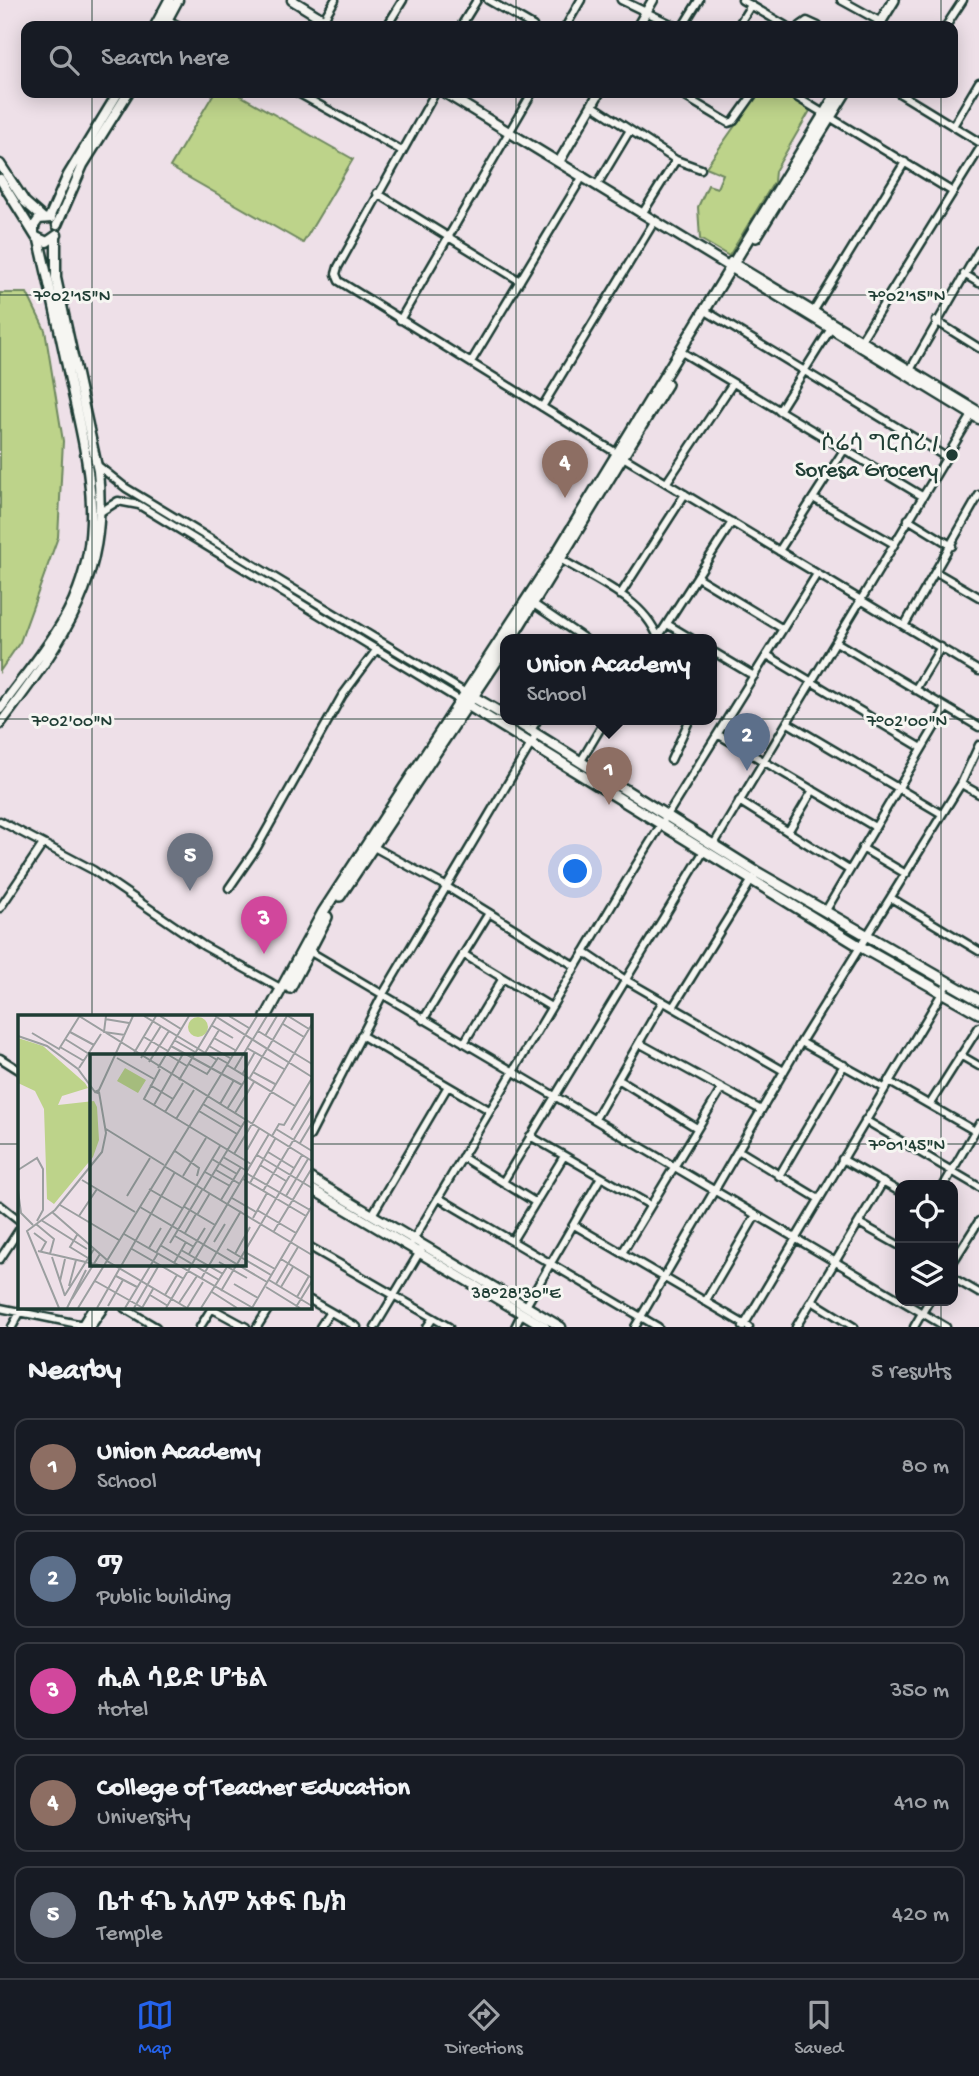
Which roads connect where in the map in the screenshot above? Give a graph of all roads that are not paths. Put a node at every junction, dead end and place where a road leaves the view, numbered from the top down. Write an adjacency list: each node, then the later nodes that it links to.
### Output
1 (169, 0): 20 (street)
2 (178, 0): 21 (street)
3 (292, 0): 19 (street)
4 (335, 0): 19 (street)
5 (403, 0): 22 (street)
6 (477, 0): 23 (street)
7 (488, 0): 24 (street)
8 (581, 0): 25 (street)
9 (621, 0): 18 (street)
10 (653, 0): 18 (street)
11 (699, 0): 28 (street)
12 (742, 0): 17 (street)
13 (841, 0): 31 (street)
14 (894, 0): 32 (main road)
15 (901, 0): 33 (main road)
16 (963, 0): 34 (street)
17 (751, 5): 29 (street); 30 (street)
18 (647, 11): 26 (street); 27 (street)
19 (323, 20)
20 (158, 21)
21 (167, 21)
22 (390, 21)
23 (464, 21)
24 (523, 21)
25 (569, 21)
26 (641, 21)
27 (666, 21)
28 (686, 21)
29 (741, 21)
30 (778, 21)
31 (875, 21)
32 (883, 21)
33 (884, 21)
34 (949, 21)
35 (979, 82): 51 (street)
36 (115, 98): 68 (street)
37 (125, 98): 70 (street)
38 (307, 98): 56 (street)
39 (432, 98): 56 (street)
40 (453, 98): 53 (street)
41 (528, 98): 53 (street)
42 (596, 98): 49 (street)
43 (688, 98): 44 (street)
44 (750, 98)
45 (799, 98): 50 (street)
46 (835, 98): 50 (main road)
47 (841, 98): 50 (main road)
48 (909, 98): 51 (street)
49 (592, 106): 52 (street); 58 (street)
50 (828, 114): 59 (street); 75 (main road)
51 (953, 127): 54 (street)
52 (630, 130): 57 (street); 64 (street)
53 (510, 133): 58 (street); 73 (street)
54 (979, 142)
55 (979, 150): 65 (street)
56 (402, 151): 66 (street)
57 (676, 160): 61 (street); 67 (street)
58 (559, 162): 62 (street)
59 (905, 162): 65 (street); 79 (street)
60 (0, 164): 68 (street)
61 (701, 169)
62 (583, 176): 64 (street); 77 (street)
63 (0, 180): 72 (street)
64 (597, 185): 67 (street)
65 (953, 192): 84 (street)
66 (377, 193): 73 (street); 81 (street)
67 (642, 214): 69 (street)
68 (46, 218): 70 (street); 72 (street)
69 (654, 222): 75 (street); 91 (street)
70 (57, 225): 71 (street)
71 (56, 236): 72 (street); 97 (street)
72 (37, 237): 141 (street)
73 (447, 237): 77 (street); 81 (street)
74 (979, 250): 76 (street)
75 (732, 265): 79 (street); 80 (main road); 83 (street); 95 (main road)
76 (964, 274): 78 (street); 82 (street)
77 (520, 281): 87 (street)
78 (979, 284)
79 (813, 312): 84 (street)
80 (709, 313): 86 (main road); 89 (street)
81 (400, 320): 87 (street)
82 (936, 321): 85 (street); 88 (street)
83 (830, 330): 84 (street); 89 (street)
84 (859, 343): 88 (street); 93 (street)
85 (979, 348)
86 (685, 354): 90 (street); 95 (main road)
87 (471, 362): 91 (street)
88 (910, 370): 93 (street)
89 (804, 371): 92 (street); 96 (street)
90 (733, 383): 92 (street); 98 (street)
91 (542, 407): 95 (street)
92 (779, 411): 94 (street)
93 (977, 415): 96 (street)
94 (844, 450): 101 (street); 102 (street)
95 (621, 455): 98 (street); 111 (main road)
96 (946, 457): 101 (street)
97 (96, 463): 103 (street); 104 (street)
98 (667, 482): 99 (street)
99 (685, 494): 107 (street); 115 (street)
100 (979, 495): 109 (street)
101 (922, 496): 105 (street)
102 (813, 498): 108 (street); 110 (street)
103 (99, 513): 106 (street); 143 (street)
104 (169, 514): 106 (street); 139 (street)
105 (908, 519): 108 (street); 109 (street)
106 (167, 522): 131 (street)
107 (732, 522): 110 (street); 114 (street)
108 (894, 544): 117 (street)
109 (952, 546): 112 (street)
110 (779, 551): 113 (street)
111 (558, 558): 115 (street); 118 (main road)
112 (936, 572): 116 (street); 120 (street)
113 (817, 574): 117 (street); 121 (street)
114 (697, 577): 119 (street); 121 (street)
115 (620, 595): 125 (street)
116 (979, 597)
117 (860, 600): 120 (street); 128 (street)
118 (530, 602): 122 (main road); 123 (main road); 124 (street)
119 (667, 624): 126 (street); 127 (street)
120 (904, 626): 129 (street)
121 (783, 629): 134 (street)
122 (509, 634)
123 (514, 634)
124 (578, 634)
125 (656, 634)
126 (661, 634)
127 (684, 634)
128 (836, 642): 137 (street); 138 (street)
129 (941, 647): 135 (street); 138 (street)
130 (500, 648): 139 (main road)
131 (376, 649): 139 (street); 181 (street)
132 (500, 654): 139 (main road)
133 (717, 654): 136 (street)
134 (767, 655): 136 (street); 137 (street)
135 (979, 671)
136 (754, 676): 153 (street)
137 (811, 682): 145 (street); 156 (street)
138 (915, 690): 140 (street)
139 (467, 699): 142 (main road); 144 (main road); 173 (main road)
140 (946, 708): 151 (street); 156 (street)
141 (0, 709)
142 (500, 713)
143 (1, 720)
144 (500, 722)
145 (788, 723): 159 (street); 161 (street)
146 (504, 725): 154 (main road)
147 (522, 725): 152 (main road)
148 (536, 725): 152 (street)
149 (602, 725): 157 (street)
150 (687, 725): 158 (street)
151 (979, 727)
152 (534, 732): 154 (street); 157 (main road)
153 (719, 735): 159 (street); 165 (street)
154 (528, 742): 168 (main road); 180 (street)
155 (979, 746): 160 (street)
156 (922, 748): 161 (street)
157 (581, 761): 165 (main road)
158 (671, 761)
159 (763, 761): 162 (street); 164 (street)
160 (961, 784): 163 (street); 166 (street)
161 (899, 787): 166 (street); 169 (street)
162 (813, 790): 169 (street); 170 (street)
163 (979, 794)
164 (739, 802): 170 (street); 172 (street)
165 (668, 814): 168 (street); 172 (main road)
166 (942, 814): 178 (street)
167 (0, 821): 171 (street)
168 (661, 824): 175 (main road); 190 (street)
169 (875, 827): 174 (street)
170 (788, 832): 176 (street)
171 (43, 844): 183 (street); 196 (street)
172 (714, 844): 177 (main road)
173 (372, 846): 180 (street); 188 (main road); 196 (main road)
174 (862, 848): 176 (street); 178 (street)
175 (704, 850): 179 (main road); 194 (street)
176 (849, 870): 184 (street)
177 (755, 871): 179 (street); 184 (main road)
178 (906, 874): 182 (street)
179 (751, 881): 187 (main road); 202 (street)
180 (447, 887): 185 (street); 198 (street)
181 (229, 888)
182 (891, 898): 186 (street); 189 (street)
183 (0, 908)
184 (825, 912): 186 (main road)
185 (489, 913): 191 (street); 192 (street)
186 (866, 937): 187 (street); 195 (main road)
187 (861, 947): 197 (main road); 209 (street)
188 (309, 951): 198 (street); 205 (main road)
189 (979, 951)
190 (584, 952): 192 (street); 194 (street)
191 (463, 954): 193 (street); 206 (street)
192 (575, 965): 201 (street)
193 (503, 978): 201 (street); 210 (street)
194 (624, 979): 200 (street); 224 (street)
195 (948, 983): 197 (street); 199 (main road)
196 (282, 989): 204 (main road)
197 (942, 993): 203 (main road); 220 (street)
198 (383, 994): 206 (street); 208 (street)
199 (979, 1000)
200 (663, 1002): 202 (street); 211 (street)
201 (551, 1007): 217 (street)
202 (673, 1007): 218 (street)
203 (979, 1013)
204 (267, 1015)
205 (274, 1015)
206 (423, 1020): 210 (street)
207 (979, 1027): 212 (street)
208 (361, 1035): 221 (street); 232 (street)
209 (801, 1042): 214 (street); 218 (street)
210 (464, 1043): 217 (street)
211 (639, 1043): 219 (street); 222 (street)
212 (960, 1055): 215 (street); 225 (street)
213 (0, 1058): 216 (street)
214 (844, 1065): 223 (street); 240 (street)
215 (979, 1066)
216 (18, 1069)
217 (513, 1070): 224 (street); 226 (street)
218 (784, 1071): 227 (street)
219 (618, 1079): 228 (street); 231 (street)
220 (888, 1081): 223 (street); 225 (street)
221 (448, 1086): 226 (street); 256 (street)
222 (722, 1088): 227 (street); 231 (street)
223 (884, 1088): 229 (street)
224 (555, 1095): 228 (street); 233 (street)
225 (930, 1104): 230 (street)
226 (489, 1110): 236 (street)
227 (761, 1111): 234 (street)
228 (595, 1119): 238 (street)
229 (865, 1121): 237 (street); 239 (street)
230 (977, 1127): 239 (street)
231 (696, 1128): 238 (street)
232 (312, 1132)
233 (530, 1136): 235 (street); 244 (street)
234 (738, 1150): 240 (street); 249 (street)
235 (564, 1156): 241 (street); 252 (street)
236 (462, 1157): 244 (street); 250 (street)
237 (842, 1159): 245 (street); 251 (street)
238 (673, 1165): 249 (street); 254 (street)
239 (952, 1170): 243 (street); 246 (street)
240 (779, 1175): 251 (street)
241 (601, 1177): 254 (street); 260 (street)
242 (312, 1179): 256 (street)
243 (947, 1180)
244 (503, 1182): 252 (street)
245 (883, 1182): 248 (street); 259 (street)
246 (979, 1187)
247 (312, 1189): 266 (street)
248 (895, 1189)
249 (715, 1190): 255 (street); 275 (street)
250 (439, 1198): 264 (street); 266 (street)
251 (820, 1199): 263 (street)
252 (535, 1202): 264 (street)
253 (0, 1205): 257 (street)
254 (650, 1205): 270 (street)
255 (756, 1214): 263 (street); 282 (street)
256 (372, 1215): 266 (street)
257 (18, 1219)
258 (979, 1221): 262 (street)
259 (859, 1223): 267 (street); 273 (street)
260 (574, 1225): 270 (street); 274 (street)
261 (18, 1232): 272 (street)
262 (970, 1236): 265 (street); 271 (street)
263 (796, 1237): 273 (street); 299 (street)
264 (512, 1241): 274 (street)
265 (979, 1241)
266 (411, 1243): 269 (street)
267 (895, 1244)
268 (312, 1248): 278 (street)
269 (421, 1249): 278 (street); 293 (street)
270 (622, 1253): 275 (street)
271 (958, 1254)
272 (0, 1259)
273 (836, 1262): 279 (street); 281 (street)
274 (550, 1265): 293 (street); 296 (street)
275 (663, 1278): 282 (street); 296 (street)
276 (958, 1281): 277 (street)
277 (979, 1293)
278 (394, 1295): 297 (street); 307 (street)
279 (895, 1296)
280 (312, 1301): 294 (street)
281 (812, 1301): 315 (street); 316 (street)
282 (705, 1302): 299 (street)
283 (911, 1306): 295 (street)
284 (926, 1306): 295 (street)
285 (1, 1310): 286 (street)
286 (22, 1310): 298 (street); 300 (street)
287 (93, 1310): 298 (main road)
288 (100, 1310): 298 (main road)
289 (127, 1310): 301 (street)
290 (210, 1310): 302 (street)
291 (215, 1310): 303 (street)
292 (268, 1310): 304 (street)
293 (524, 1310): 310 (street); 311 (street); 312 (street)
294 (330, 1311): 305 (street); 306 (street)
295 (922, 1313): 317 (street); 318 (street)
296 (641, 1317): 313 (street); 314 (street)
297 (433, 1318): 308 (street); 309 (street)
298 (85, 1326)
299 (745, 1326)
300 (12, 1327)
301 (156, 1327)
302 (200, 1327)
303 (246, 1327)
304 (257, 1327)
305 (320, 1327)
306 (357, 1327)
307 (375, 1327)
308 (428, 1327)
309 (449, 1327)
310 (514, 1327)
311 (545, 1327)
312 (561, 1327)
313 (635, 1327)
314 (658, 1327)
315 (796, 1327)
316 (854, 1327)
317 (914, 1327)
318 (946, 1327)

